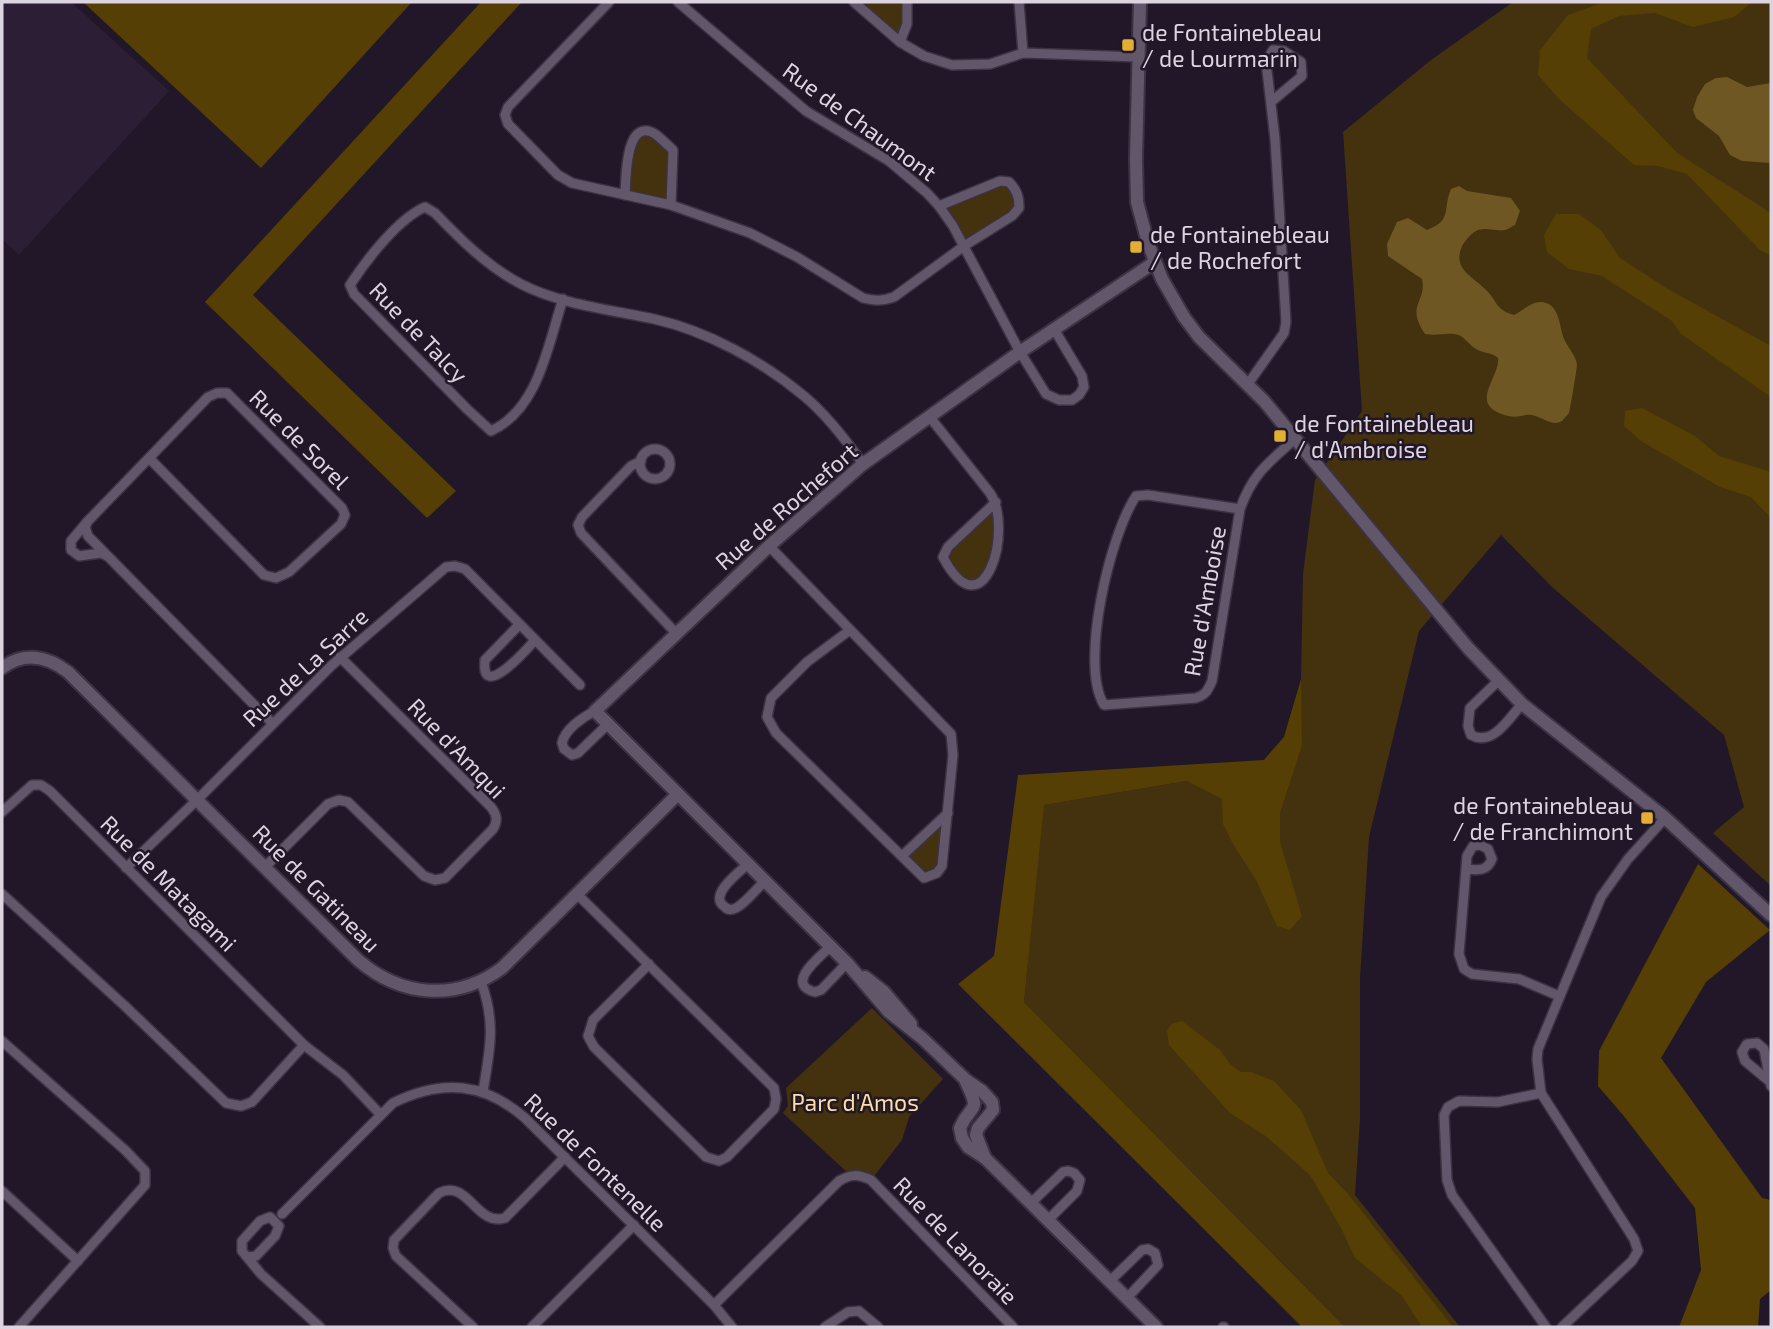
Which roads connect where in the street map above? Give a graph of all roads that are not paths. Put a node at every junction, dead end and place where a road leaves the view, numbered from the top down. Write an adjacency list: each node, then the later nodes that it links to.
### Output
1 (609, 2): 13 (street, Rue de Chaumont)
2 (678, 2): 8 (street, Rue de Chaumont)
3 (694, 2): 8 (street)
4 (853, 2): 9 (street)
5 (907, 2): 9 (street)
6 (1019, 2): 10 (street)
7 (1140, 2): 11 (street)
8 (693, 14): 15 (street, Rue de Chaumont)
9 (900, 42): 10 (street)
10 (1023, 53): 11 (street)
11 (1138, 57): 17 (street)
12 (1271, 102): 12 (street); 21 (street)
13 (625, 195): 14 (street, Rue de Chaumont); 14 (street)
14 (671, 205): 16 (street, Rue de Chaumont)
15 (939, 206): 16 (street, Rue de Chaumont); 16 (street, Rue de Chaumont)
16 (964, 246): 20 (street, Rue de Chaumont)
17 (1155, 262): 19 (street, Rue de Rochefort); 21 (street)
18 (563, 299): 18 (street, Rue de Talcy); 26 (street, Rue de Talcy)
19 (1054, 329): 20 (street, Rue de Rochefort); 20 (street)
20 (1020, 352): 22 (street, Rue de Rochefort)
21 (1248, 384): 23 (street)
22 (929, 416): 26 (street, Rue de Rochefort); 27 (street)
23 (1296, 438): 28 (street, Rue d'Amboise); 38 (street)
24 (150, 458): 24 (street, Rue de Sorel); 29 (street, Rue de Sorel)
25 (641, 461): 34 (street)
26 (863, 464): 30 (street, Rue de Rochefort)
27 (996, 502): 27 (street)
28 (1240, 509): 28 (street, Rue d'Amboise)
29 (88, 521): 31 (street); 31 (street, Rue de Sorel)
30 (769, 546): 33 (street); 34 (street, Rue de Rochefort)
31 (110, 558): 42 (street)
32 (519, 625): 35 (street, Rue de La Sarre); 35 (street); 36 (street, Rue de La Sarre)
33 (850, 630): 47 (street); 49 (street)
34 (676, 632): 41 (street, Rue de Rochefort)
35 (535, 640): 39 (street, Rue de La Sarre)
36 (340, 657): 42 (street, Rue de La Sarre); 51 (street, Rue d'Amqui)
37 (2, 667): 45 (street, Rue de Gatineau)
38 (1498, 681): 40 (street); 40 (street)
39 (580, 685)
40 (1522, 704): 48 (street)
41 (595, 711): 43 (street); 43 (street)
42 (272, 723): 45 (street, Rue de La Sarre)
43 (608, 724): 44 (street)
44 (678, 794): 50 (street); 56 (street, Rue de Gatineau)
45 (198, 799): 51 (street, Rue de Gatineau); 52 (street, Rue de La Sarre)
46 (2, 812): 52 (street, Rue de Matagami)
47 (948, 813): 49 (street); 49 (street)
48 (1665, 818): 57 (street); 62 (street)
49 (902, 856)
50 (748, 864): 54 (street); 54 (street)
51 (265, 867): 61 (street, Rue de Gatineau)
52 (126, 868): 64 (street, Rue de Matagami)
53 (1466, 869): 62 (street)
54 (765, 881): 58 (street)
55 (2, 894): 64 (street)
56 (578, 895): 60 (street); 61 (street, Rue de Gatineau)
57 (1771, 915)
58 (831, 946): 59 (street); 59 (street)
59 (847, 963): 65 (street)
60 (649, 964): 60 (street)
61 (481, 982): 66 (street)
62 (1559, 996): 67 (street)
63 (2, 1041): 77 (street)
64 (304, 1045): 68 (street, Rue de Matagami)
65 (966, 1080): 70 (street); 70 (street)
66 (483, 1091): 68 (street, Rue de Fontenelle); 69 (street, Rue de Fontenelle)
67 (1541, 1093): 90 (street); 91 (street)
68 (380, 1114): 73 (street, Rue de Fontenelle)
69 (565, 1157): 75 (street, Rue de Fontenelle); 83 (street)
70 (985, 1158): 72 (street)
71 (2, 1191): 77 (street)
72 (1031, 1203): 74 (street); 74 (street)
73 (282, 1214)
74 (1048, 1220): 78 (street)
75 (634, 1225): 80 (street, Rue de Fontenelle); 84 (street)
76 (247, 1257): 76 (street); 82 (street)
77 (78, 1261): 81 (street)
78 (1110, 1281): 79 (street); 79 (street)
79 (1126, 1298): 89 (street)
80 (714, 1305): 85 (street, Rue de Fontenelle); 88 (street, Rue de Lanoraie)
81 (19, 1327)
82 (320, 1327)
83 (473, 1327)
84 (532, 1327)
85 (732, 1327)
86 (825, 1327): 87 (street)
87 (878, 1327)
88 (1013, 1327)
89 (1156, 1327)
90 (1546, 1327)
91 (1562, 1327)

